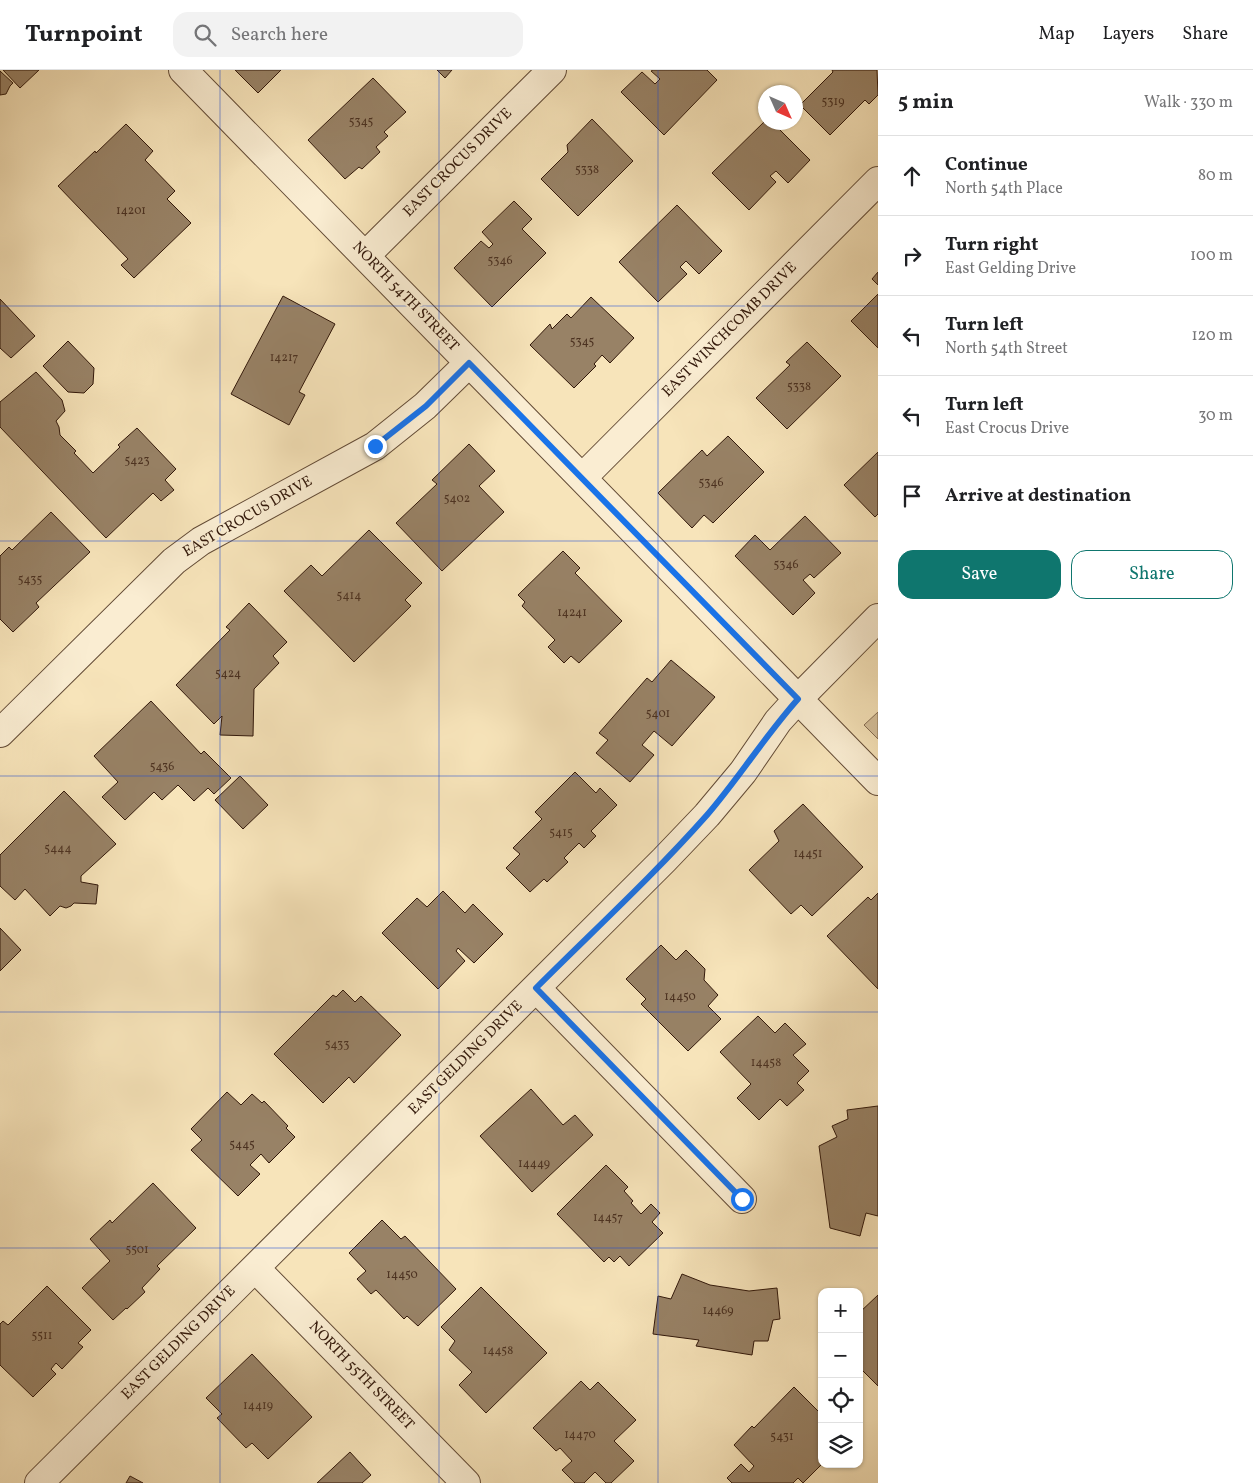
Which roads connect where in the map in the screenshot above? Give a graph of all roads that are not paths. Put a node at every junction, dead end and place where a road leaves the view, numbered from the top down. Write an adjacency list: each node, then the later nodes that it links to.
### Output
1 (183, 70): 4 (street, NORTH 54TH STREET)
2 (552, 70): 4 (street, EAST CROCUS DRIVE)
3 (878, 181): 6 (street, EAST WINCHCOMB DRIVE)
4 (365, 256): 5 (street, NORTH 54TH STREET)
5 (469, 363): 6 (street, NORTH 54TH STREET); 9 (street, EAST CROCUS DRIVE)
6 (582, 478): 8 (street, NORTH 54TH STREET)
7 (878, 618): 8 (street, EAST GELDING DRIVE)
8 (798, 699): 10 (street, NORTH 54TH STREET); 11 (street, EAST GELDING DRIVE)
9 (0, 733)
10 (878, 781)
11 (536, 988): 12 (street); 13 (street, EAST GELDING DRIVE)
12 (742, 1199)
13 (255, 1268): 14 (street, EAST GELDING DRIVE); 15 (street, NORTH 55TH STREET)
14 (39, 1483)
15 (466, 1483)

